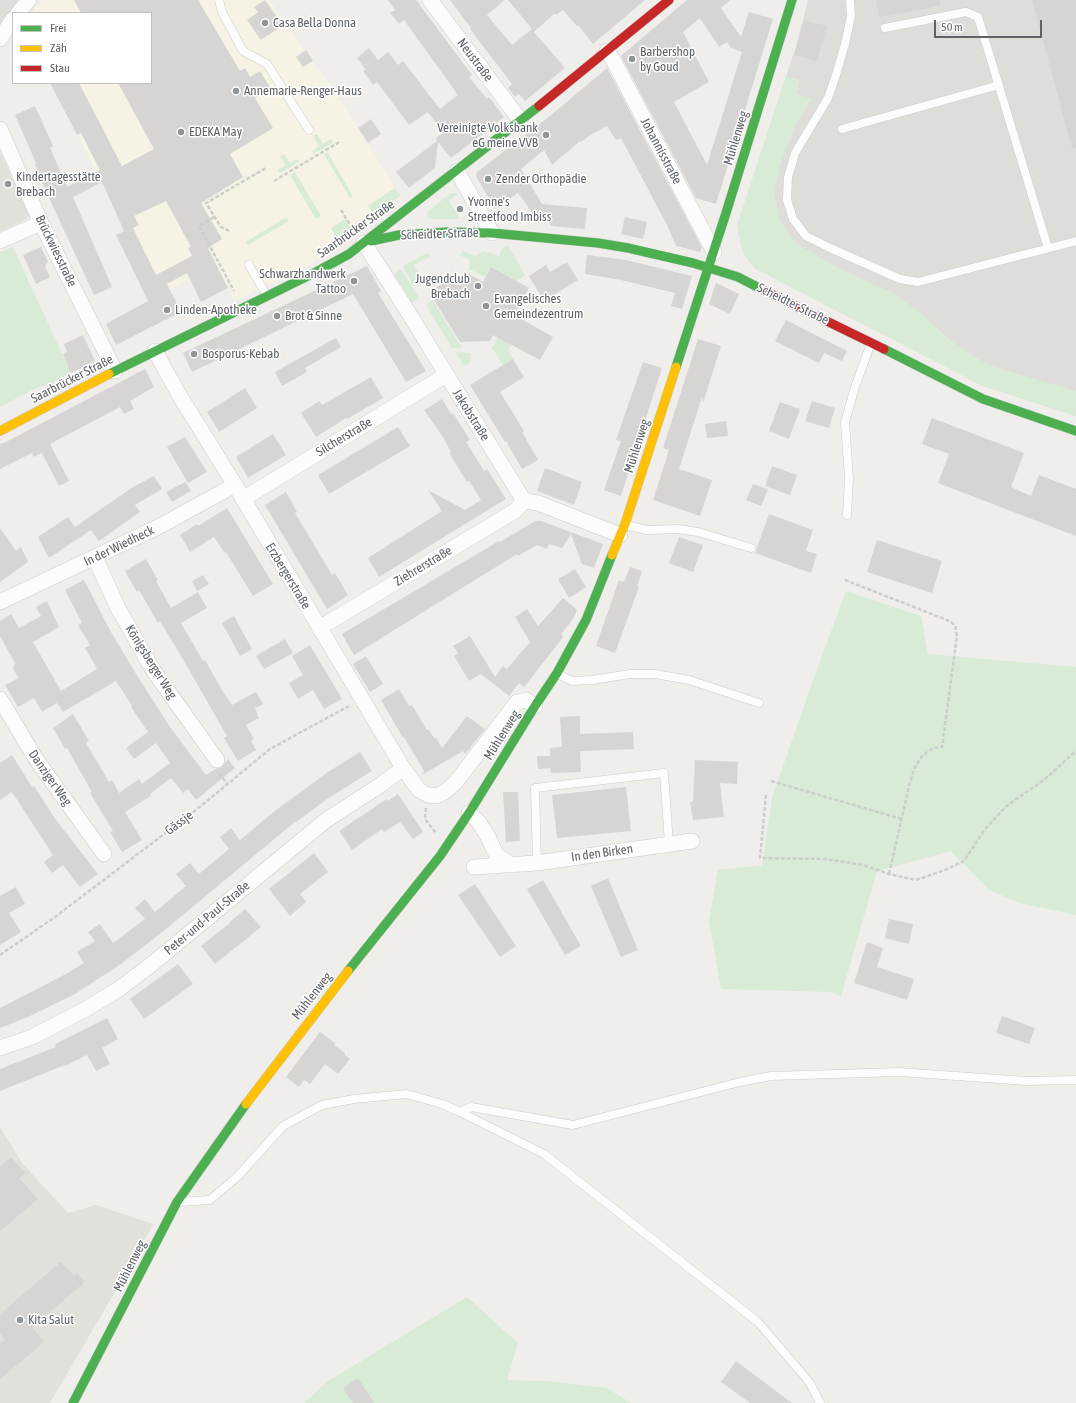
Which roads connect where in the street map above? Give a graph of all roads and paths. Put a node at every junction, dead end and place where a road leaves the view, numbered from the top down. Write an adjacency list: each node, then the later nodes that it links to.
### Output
1 (30, 0): 7 (street)
2 (219, 0): 16 (lane)
3 (430, 0): 13 (street, Neustraße)
4 (669, 0): 11 (street, Saarbrücker Straße)
5 (792, 0): 31 (street, Mühlenweg)
6 (850, 0): 30 (lane)
7 (19, 12)
8 (12, 21): 10 (street)
9 (885, 28): 12 (lane)
10 (0, 39)
11 (607, 51): 13 (street, Saarbrücker Straße); 31 (street, Johannisstraße)
12 (999, 85): 15 (lane); 30 (lane)
13 (520, 120): 19 (street, Saarbrücker Straße)
14 (0, 129): 23 (street, Brückwiesstraße)
15 (842, 129)
16 (309, 130)
17 (341, 141): 20 (path)
18 (266, 168): 22 (path)
19 (457, 171): 26 (street, Scheidter Straße); 29 (street, Saarbrücker Straße)
20 (274, 181)
21 (341, 210): 24 (path)
22 (214, 217): 25 (path); 34 (path)
23 (41, 223): 27 (street); 38 (street, Brückwiesstraße)
24 (352, 228)
25 (229, 231)
26 (492, 234): 29 (street, Scheidter Straße); 33 (street, Scheidter Straße)
27 (0, 241)
28 (1076, 241): 30 (lane)
29 (364, 243): 35 (street, Saarbrücker Straße); 39 (street, Jakobstraße)
30 (1048, 248)
31 (714, 252): 33 (street, Mühlenweg)
32 (249, 265): 35 (lane)
33 (709, 267): 36 (street, Scheidter Straße); 46 (street, Mühlenweg)
34 (234, 291)
35 (267, 297): 37 (street, Saarbrücker Straße)
36 (872, 343): 41 (street, Scheidter Straße); 45 (lane)
37 (156, 351): 38 (street, Saarbrücker Straße); 42 (street, Erzbergerstraße)
38 (116, 371): 40 (street, Saarbrücker Straße)
39 (446, 375): 43 (street, Silcherstraße); 44 (street, Jakobstraße)
40 (0, 431)
41 (1076, 431)
42 (235, 485): 43 (street, Erzbergerstraße); 48 (street, In der Wiedheck)
43 (243, 499): 51 (street, Erzbergerstraße)
44 (524, 501): 46 (street); 51 (street, Ziehrerstraße)
45 (847, 515)
46 (623, 530): 47 (lane); 52 (street, Mühlenweg)
47 (751, 548)
48 (95, 558): 50 (street, In der Wiedheck); 58 (street, Königsberger Weg)
49 (845, 580): 64 (path)
50 (0, 602)
51 (319, 628): 53 (street, Erzbergerstraße)
52 (557, 673): 55 (lane); 56 (street, Mühlenweg)
53 (362, 698): 59 (street, Erzbergerstraße); 73 (path, Gässje)
54 (0, 699): 68 (street, Danziger Weg)
55 (759, 703)
56 (535, 706): 61 (street); 63 (street, Mühlenweg)
57 (1076, 751): 72 (path)
58 (217, 760)
59 (403, 768): 61 (street, Erzbergerstraße); 74 (street, Peter-und-Paul-Straße)
60 (771, 781): 64 (path)
61 (428, 795): 65 (path)
62 (766, 795): 72 (path)
63 (469, 813): 70 (street); 77 (street, Mühlenweg)
64 (902, 819): 72 (path)
65 (438, 836)
66 (692, 841): 67 (street, In den Birken)
67 (669, 844): 69 (street, In den Birken); 69 (lane)
68 (104, 854)
69 (537, 862): 70 (street, In den Birken)
70 (512, 865): 71 (street, In den Birken)
71 (474, 867)
72 (889, 874)
73 (0, 954)
74 (0, 1048)
75 (1076, 1080): 76 (lane)
76 (460, 1112): 77 (lane); 79 (lane)
77 (177, 1202): 78 (street, Mühlenweg)
78 (73, 1403)
79 (820, 1403)

